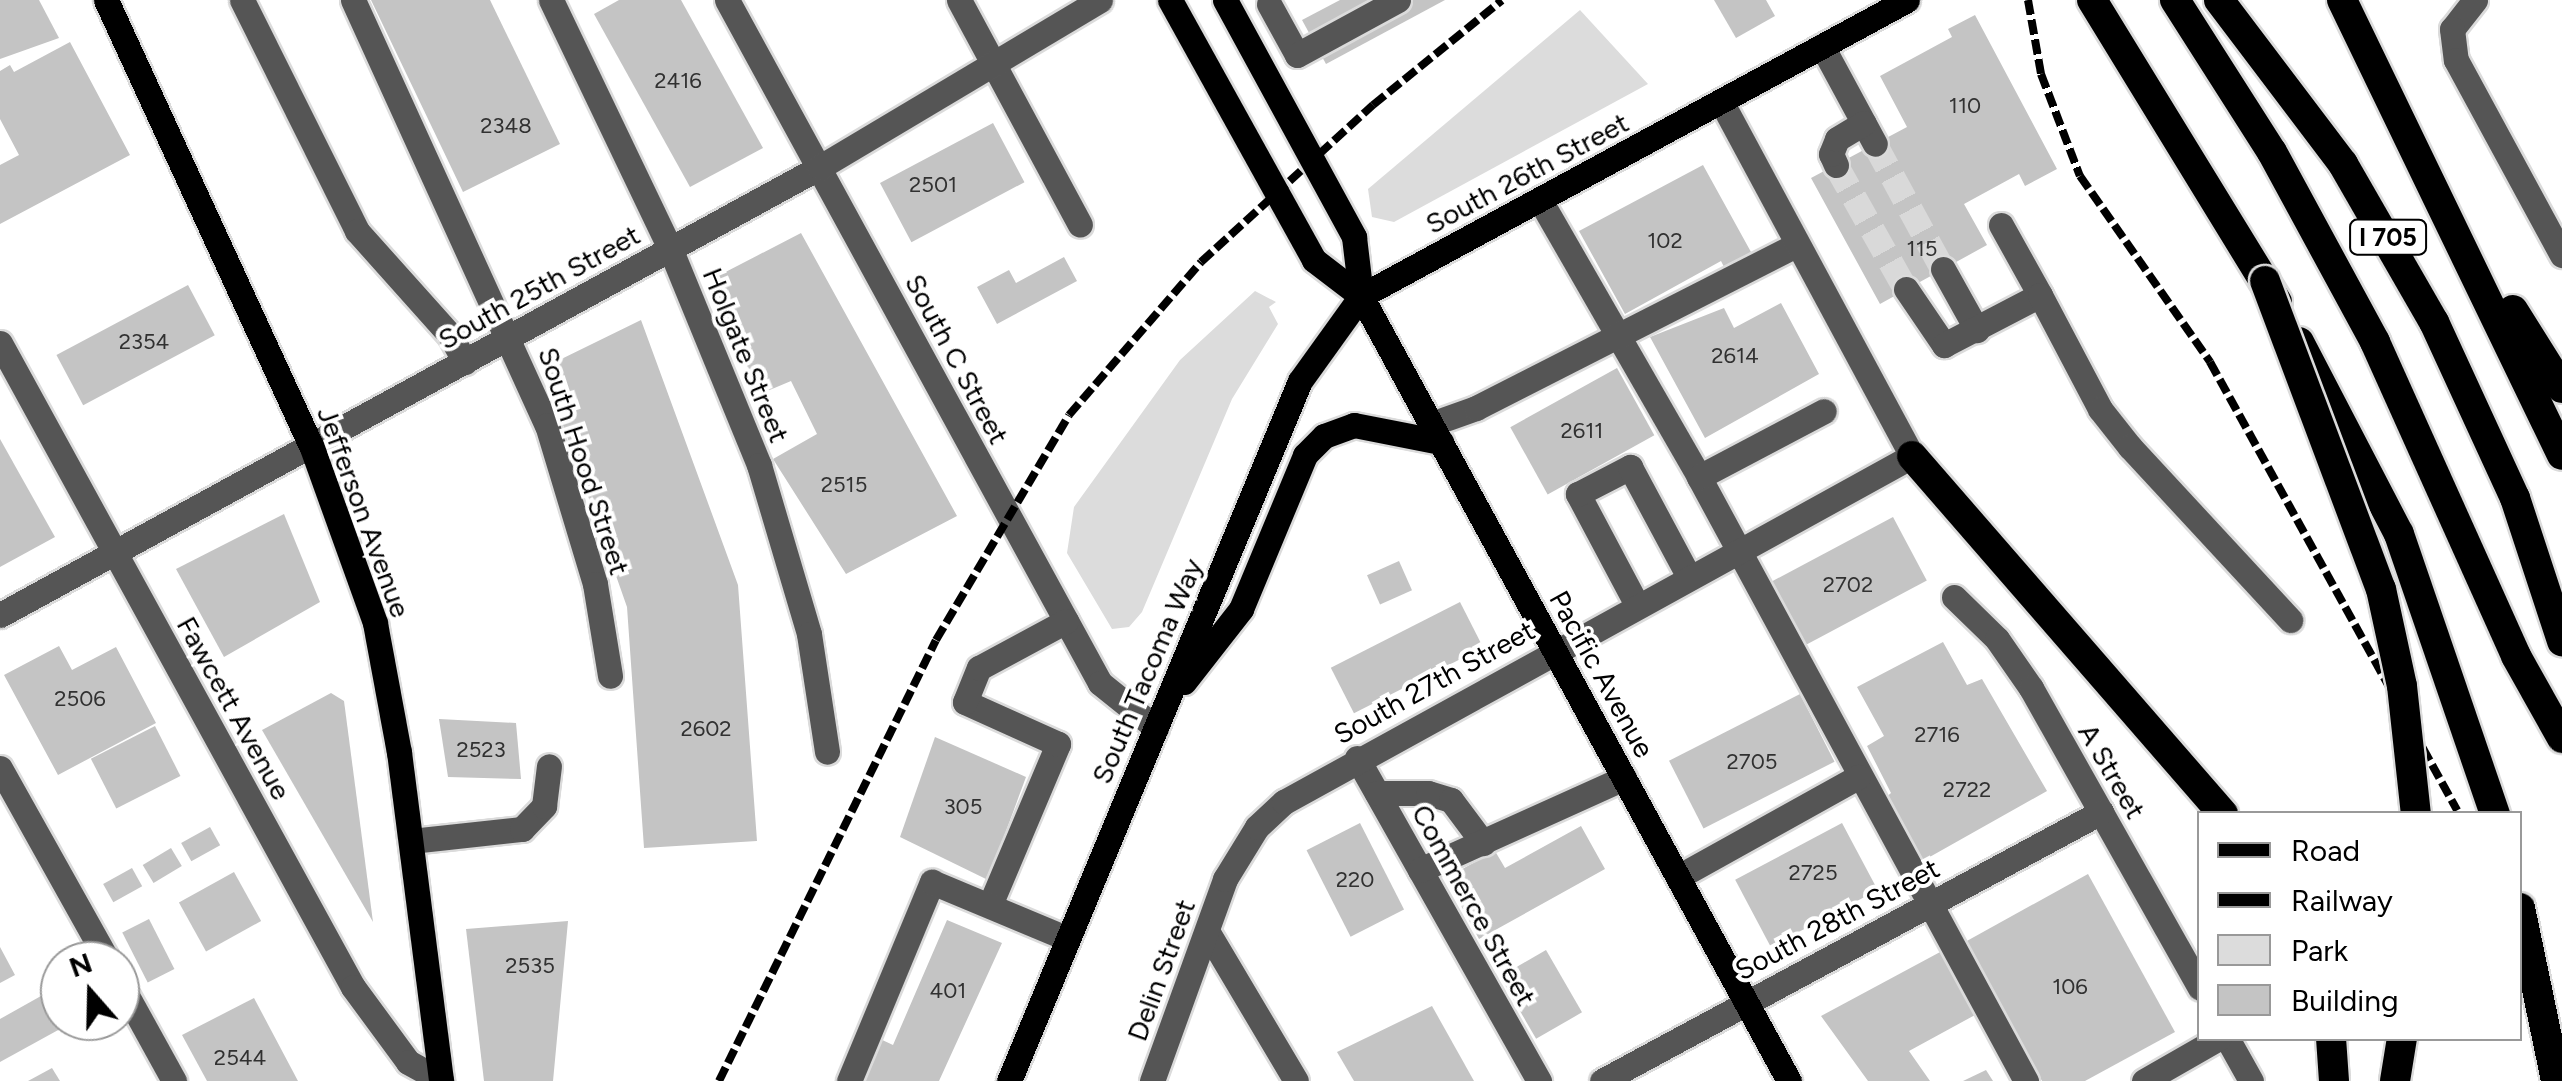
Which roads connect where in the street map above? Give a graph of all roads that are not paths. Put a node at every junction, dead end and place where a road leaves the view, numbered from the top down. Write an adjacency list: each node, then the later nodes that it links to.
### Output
1 (106, 0): 43 (main road, Jefferson Avenue)
2 (242, 0): 39 (street)
3 (353, 0): 37 (street, South Hood Street)
4 (551, 0): 28 (street, Holgate Street)
5 (726, 0): 22 (street, South C Street)
6 (958, 0): 19 (street)
7 (1100, 0): 19 (street, South 25th Street)
8 (1170, 0): 34 (main road, Pacific Avenue)
9 (1225, 0): 34 (main road, Pacific Avenue)
10 (1398, 0): 17 (street)
11 (1908, 0): 18 (main road, South 26th Street)
12 (2092, 0): 31 (highway)
13 (2175, 0): 59 (highway)
14 (2219, 0): 55 (highway, I 705)
15 (2342, 0): 23 (highway)
16 (2475, 0): 29 (street)
17 (1268, 4)
18 (1822, 46): 20 (main road, South 26th Street); 21 (street)
19 (995, 66): 22 (street, South 25th Street); 25 (street)
20 (1721, 102): 24 (main road, South 26th Street); 27 (street)
21 (1836, 164)
22 (820, 167): 28 (street, South 25th Street); 54 (street, South C Street)
23 (2426, 172): 40 (highway); 44 (highway)
24 (1540, 200): 34 (main road, South 26th Street); 36 (street)
25 (1080, 225)
26 (2001, 225): 33 (street)
27 (1796, 245): 36 (street); 45 (street)
28 (670, 248): 37 (street, South 25th Street); 60 (street, Holgate Street)
29 (2562, 255)
30 (1943, 269): 35 (street)
31 (2265, 281): 68 (highway, bridge); 69 (highway, bridge)
32 (1906, 290): 35 (street)
33 (2040, 295): 35 (street); 53 (street)
34 (1361, 296): 42 (main road, Pacific Avenue); 58 (main road, South Tacoma Way)
35 (1977, 330)
36 (1617, 332): 42 (street); 46 (street)
37 (511, 337): 39 (street, South 25th Street); 57 (street, South Hood Street)
38 (0, 343): 47 (street, Fawcett Avenue)
39 (464, 362): 43 (street, South 25th Street)
40 (2562, 388)
41 (1824, 411): 46 (street)
42 (1436, 433): 56 (main road, Pacific Avenue); 58 (main road)
43 (311, 445): 47 (street, South 25th Street); 71 (main road, Jefferson Avenue)
44 (2562, 454)
45 (1912, 456): 48 (street, South 27th Street); 67 (highway)
46 (1699, 478): 48 (street)
47 (114, 552): 52 (street, South 25th Street); 89 (street, Fawcett Avenue)
48 (1735, 552): 49 (street, South 27th Street); 64 (street)
49 (1689, 577): 51 (street, South 27th Street); 51 (street)
50 (1954, 597): 70 (street, A Street)
51 (1638, 605): 56 (street, South 27th Street)
52 (0, 615)
53 (2290, 620)
54 (1066, 621): 58 (street, South C Street); 77 (street)
55 (2562, 641)
56 (1554, 650): 61 (street, South 27th Street); 65 (main road, Pacific Avenue)
57 (610, 676)
58 (1159, 719): 80 (main road, South Tacoma Way)
59 (2562, 738)
60 (827, 752)
61 (1357, 758): 66 (street, Commerce Street); 75 (street, South 27th Street)
62 (550, 766): 71 (street)
63 (0, 768): 81 (street)
64 (1858, 777): 74 (street); 76 (street)
65 (1624, 778): 72 (street); 74 (main road, Pacific Avenue)
66 (1377, 793): 72 (street); 73 (street, Commerce Street)
67 (2220, 811)
68 (2416, 811)
69 (2494, 811)
70 (2102, 812): 76 (street, South 28th Street); 82 (street, A Street)
71 (411, 841): 89 (main road, Jefferson Avenue)
72 (1482, 843): 73 (street)
73 (1420, 870): 95 (street, Commerce Street)
74 (1678, 877): 83 (main road, Pacific Avenue)
75 (1225, 878): 79 (street, Delin Street)
76 (1928, 905): 83 (street, South 28th Street); 98 (street)
77 (990, 906): 80 (street); 91 (street)
78 (2522, 918): 103 (highway)
79 (1207, 931): 93 (street, Delin Street); 94 (street)
80 (1068, 939): 92 (main road, South Tacoma Way)
81 (97, 941)
82 (2197, 983)
83 (1746, 1002): 96 (street, South 28th Street); 97 (main road, Pacific Avenue)
84 (140, 1020): 90 (street)
85 (2214, 1041): 99 (street)
86 (2229, 1041): 100 (street)
87 (2331, 1041): 101 (highway)
88 (2402, 1041): 102 (highway)
89 (441, 1080)
90 (174, 1081)
91 (849, 1081)
92 (1008, 1081)
93 (1152, 1081)
94 (1296, 1081)
95 (1539, 1081)
96 (1602, 1081)
97 (1789, 1081)
98 (2026, 1081)
99 (2144, 1081)
100 (2251, 1081)
101 (2334, 1081)
102 (2395, 1081)
103 (2556, 1081)

